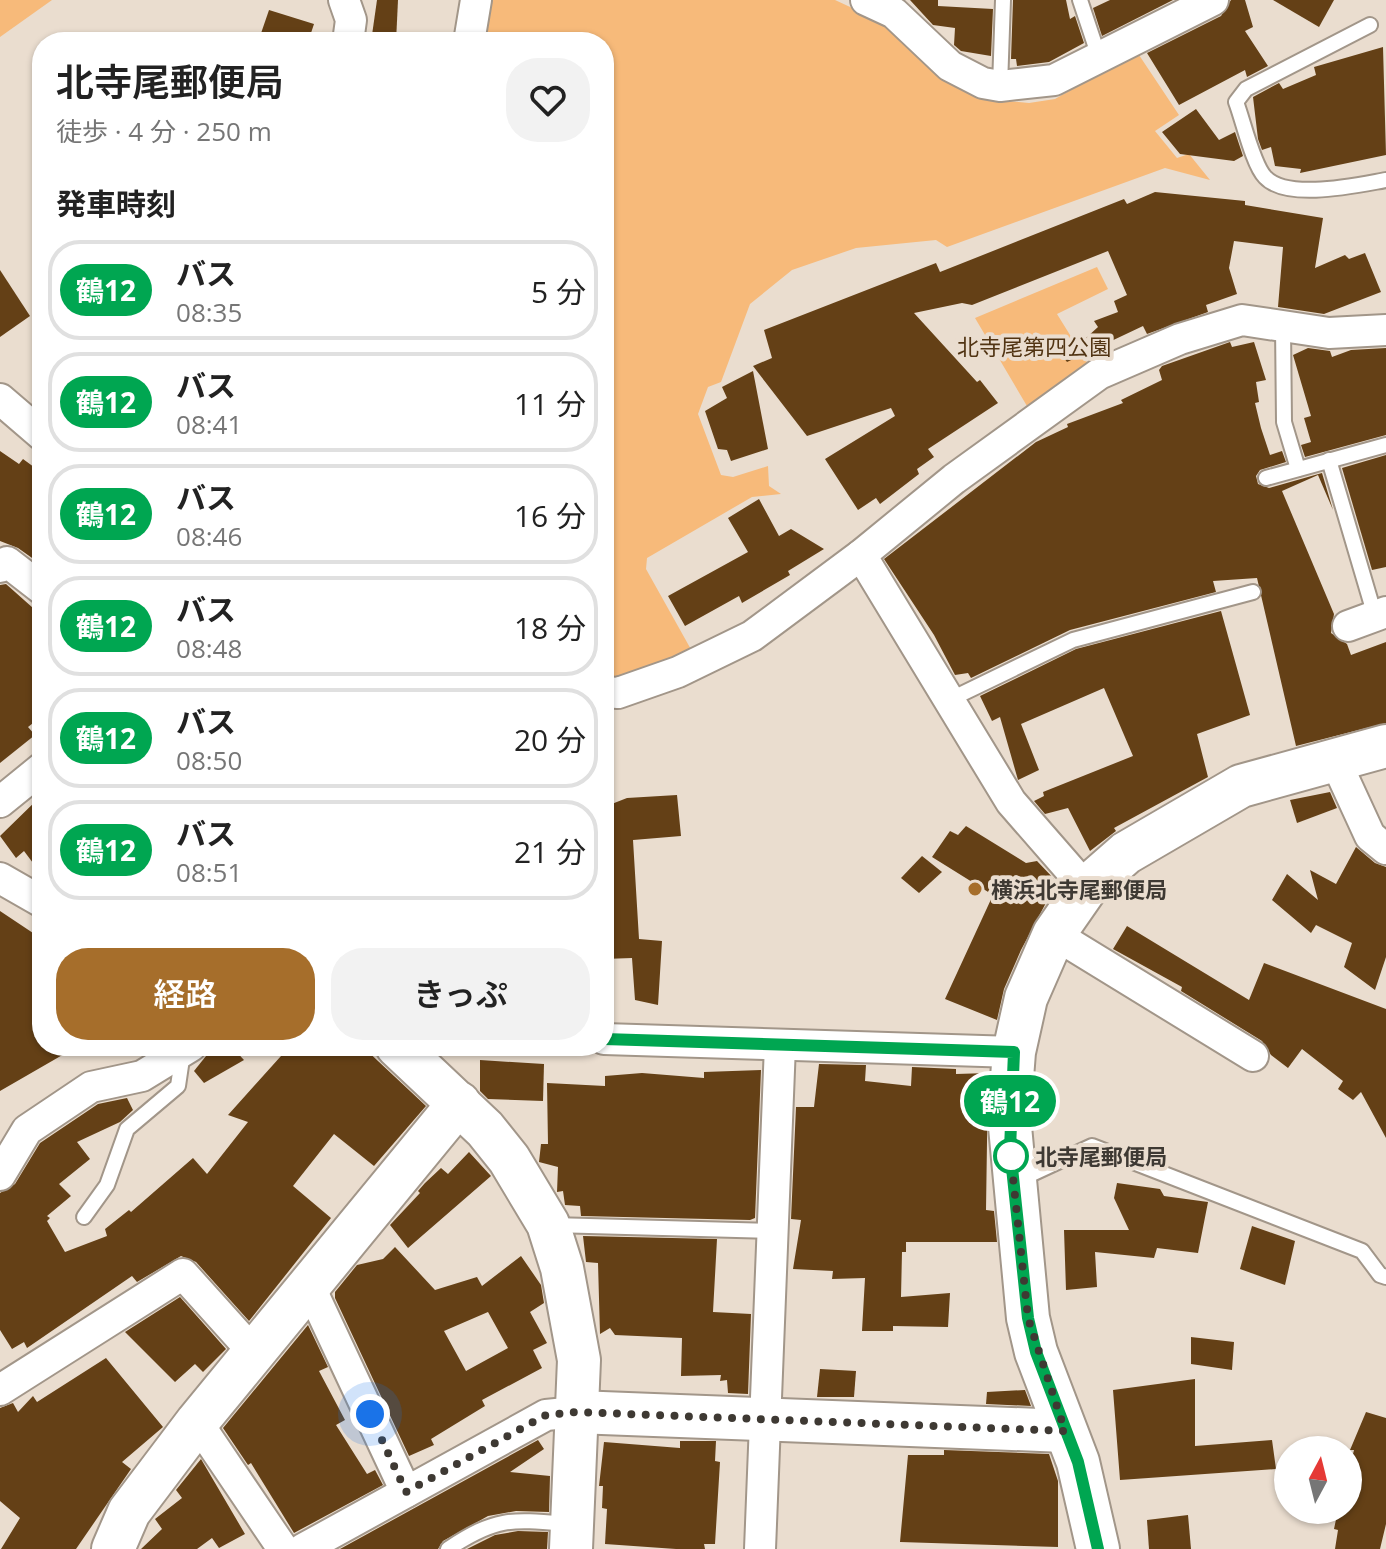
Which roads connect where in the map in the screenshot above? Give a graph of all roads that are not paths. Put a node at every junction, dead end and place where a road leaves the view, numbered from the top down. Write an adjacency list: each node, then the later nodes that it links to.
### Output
1 (344, 0): 8 (street)
2 (476, 0): 9 (street)
3 (866, 0): 11 (street)
4 (1003, 0): 11 (lane)
5 (1080, 0): 10 (lane)
6 (1213, 0): 10 (street)
7 (1370, 25): 12 (lane)
8 (349, 32)
9 (471, 32)
10 (1099, 57): 11 (street)
11 (1000, 86)
12 (1386, 180)
13 (1283, 327): 14 (street); 19 (lane); 21 (street)
14 (1386, 330)
15 (0, 399): 16 (street)
16 (32, 426)
17 (1386, 445): 18 (lane)
18 (1329, 460): 19 (lane); 25 (lane)
19 (1298, 469): 20 (lane)
20 (1266, 478)
21 (861, 555): 26 (street); 27 (street)
22 (0, 567): 23 (street)
23 (32, 581)
24 (1253, 592): 27 (lane)
25 (1370, 618)
26 (614, 693)
27 (949, 700): 34 (street)
28 (1386, 746): 29 (street)
29 (1335, 760): 32 (street); 34 (street)
30 (32, 776): 31 (street)
31 (0, 802)
32 (1386, 849)
33 (0, 878): 35 (street)
34 (1086, 888): 36 (street)
35 (32, 896)
36 (1054, 934): 39 (street); 43 (street)
37 (614, 1039): 38 (street)
38 (780, 1045): 39 (street); 49 (street)
39 (1014, 1052): 46 (street)
40 (175, 1056): 45 (street)
41 (185, 1056): 47 (lane)
42 (408, 1056): 44 (street)
43 (1253, 1056)
44 (459, 1103): 48 (street); 51 (street)
45 (0, 1175)
46 (1013, 1182): 50 (lane); 57 (street)
47 (84, 1217)
48 (548, 1224): 49 (lane); 54 (street)
49 (774, 1231): 55 (street)
50 (1386, 1277)
51 (309, 1285): 52 (street); 58 (street)
52 (254, 1353): 53 (street); 56 (street)
53 (0, 1390)
54 (576, 1412): 55 (street); 58 (street); 59 (street)
55 (767, 1419): 57 (street); 64 (street)
56 (197, 1422): 60 (street); 61 (street)
57 (1065, 1431): 65 (street)
58 (406, 1492): 62 (street)
59 (571, 1537): 63 (lane)
60 (113, 1549)
61 (283, 1549)
62 (303, 1549)
63 (448, 1549)
64 (760, 1549)
65 (1098, 1549)

